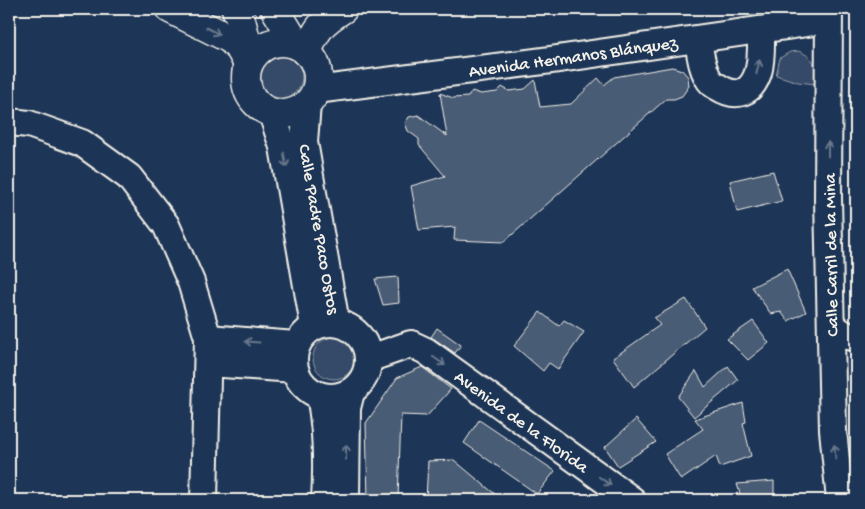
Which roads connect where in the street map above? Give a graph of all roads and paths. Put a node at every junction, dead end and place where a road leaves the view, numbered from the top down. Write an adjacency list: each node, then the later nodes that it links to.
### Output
1 (170, 9): 9 (main road, one-way to 9)
2 (236, 9): 9 (main road)
3 (275, 9): 8 (main road)
4 (343, 9): 8 (main road)
5 (829, 14): 6 (street, Avenida Hermanos Blánquez); 13 (street, Calle Carril de la Mina, one-way to 5)
6 (761, 30): 7 (street, Avenida Hermanos Blánquez); 7 (street, one-way to 6)
7 (698, 39): 10 (street, Avenida Hermanos Blánquez)
8 (302, 49): 9 (main road); 10 (main road)
9 (250, 61): 11 (main road)
10 (312, 97): 11 (main road); 14 (street, Calle Padre Paco Ostos)
11 (272, 114): 14 (street, Calle Padre Paco Ostos, one-way to 14)
12 (9, 122): 16 (street)
13 (832, 324): 15 (street); 25 (street, Calle Carril de la Mina, one-way to 13)
14 (325, 325): 17 (street); 18 (street)
15 (856, 338)
16 (208, 350): 17 (street); 21 (street)
17 (295, 357): 20 (street)
18 (368, 359): 19 (street); 24 (street, Avenida de la Florida, one-way to 24)
19 (350, 392): 20 (street); 23 (street, one-way to 19)
20 (320, 396): 22 (street)
21 (204, 500)
22 (325, 500)
23 (346, 500)
24 (632, 500)
25 (840, 500)

